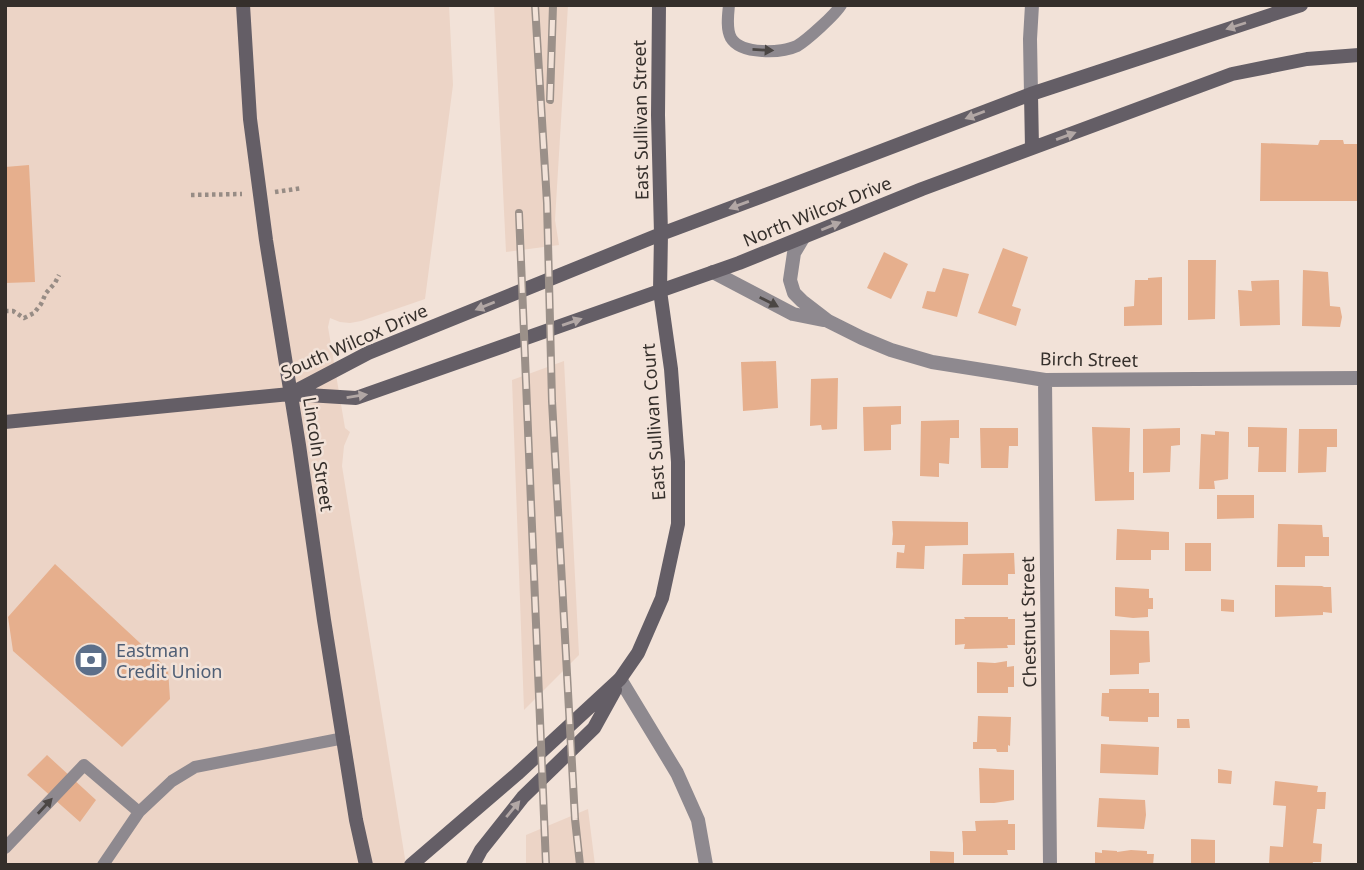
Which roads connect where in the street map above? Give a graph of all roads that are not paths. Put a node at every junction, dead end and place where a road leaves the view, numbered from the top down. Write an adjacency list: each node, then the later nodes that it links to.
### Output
1 (243, 5): 17 (main road, Lincoln Street)
2 (659, 5): 10 (main road, East Sullivan Street)
3 (729, 5): 4 (lane, one-way to 4)
4 (841, 5)
5 (1032, 5): 8 (street)
6 (1301, 5): 8 (main road, North Wilcox Drive, one-way to 8)
7 (1359, 55): 9 (main road, North Wilcox Drive, one-way to 7)
8 (1031, 94): 9 (main road); 10 (main road, North Wilcox Drive, one-way to 10)
9 (1032, 148): 11 (main road, North Wilcox Drive, one-way to 9)
10 (661, 234): 13 (main road, East Sullivan Court); 17 (main road, South Wilcox Drive, one-way to 17)
11 (803, 238): 12 (main road, North Wilcox Drive); 14 (street, Birch Street)
12 (713, 272): 13 (main road, North Wilcox Drive); 14 (street, Birch Street, one-way to 14)
13 (660, 291): 17 (main road, North Wilcox Drive, one-way to 13); 19 (main road, East Sullivan Court)
14 (828, 321): 16 (street, Birch Street)
15 (1359, 378): 16 (street, Birch Street)
16 (1045, 380): 28 (street, Chestnut Street)
17 (289, 394): 18 (main road, South Wilcox Drive); 20 (main road, Lincoln Street)
18 (5, 422)
19 (620, 679): 25 (main road, East Sullivan Court); 26 (main road, one-way to 19); 27 (street)
20 (344, 738): 21 (lane); 24 (main road, Lincoln Street)
21 (139, 812): 22 (lane, one-way to 21); 23 (lane)
22 (5, 848)
23 (103, 865)
24 (366, 865)
25 (411, 865)
26 (473, 865)
27 (706, 865)
28 (1050, 865)

